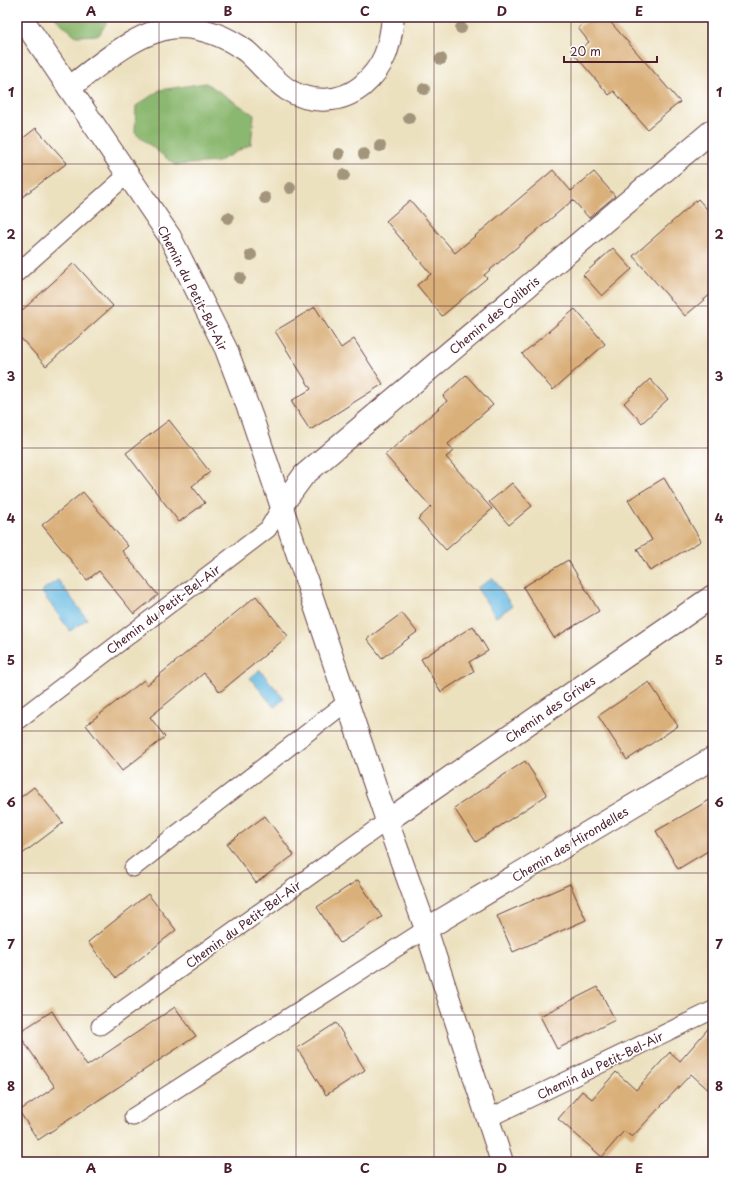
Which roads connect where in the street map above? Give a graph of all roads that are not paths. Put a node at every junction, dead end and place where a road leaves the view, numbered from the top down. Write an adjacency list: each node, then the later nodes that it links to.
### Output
1 (21, 17): 3 (street, Chemin du Petit-Bel-Air)
2 (393, 17): 3 (street)
3 (69, 88): 5 (street, Chemin du Petit-Bel-Air)
4 (713, 130): 7 (street, Chemin des Colibris)
5 (128, 174): 6 (lane); 7 (street, Chemin du Petit-Bel-Air)
6 (17, 273)
7 (282, 505): 9 (street, Chemin du Petit-Bel-Air); 10 (lane, Chemin du Petit-Bel-Air)
8 (713, 596): 12 (street, Chemin des Grives)
9 (347, 702): 12 (street, Chemin du Petit-Bel-Air); 13 (lane)
10 (17, 721)
11 (713, 758): 14 (street, Chemin des Hirondelles)
12 (387, 821): 14 (street, Chemin du Petit-Bel-Air); 16 (lane, Chemin du Petit-Bel-Air)
13 (133, 868)
14 (426, 930): 17 (lane); 18 (street, Chemin du Petit-Bel-Air)
15 (713, 1010): 18 (lane, Chemin du Petit-Bel-Air)
16 (100, 1026)
17 (133, 1117)
18 (487, 1119): 19 (street, Chemin du Petit-Bel-Air)
19 (502, 1162)

